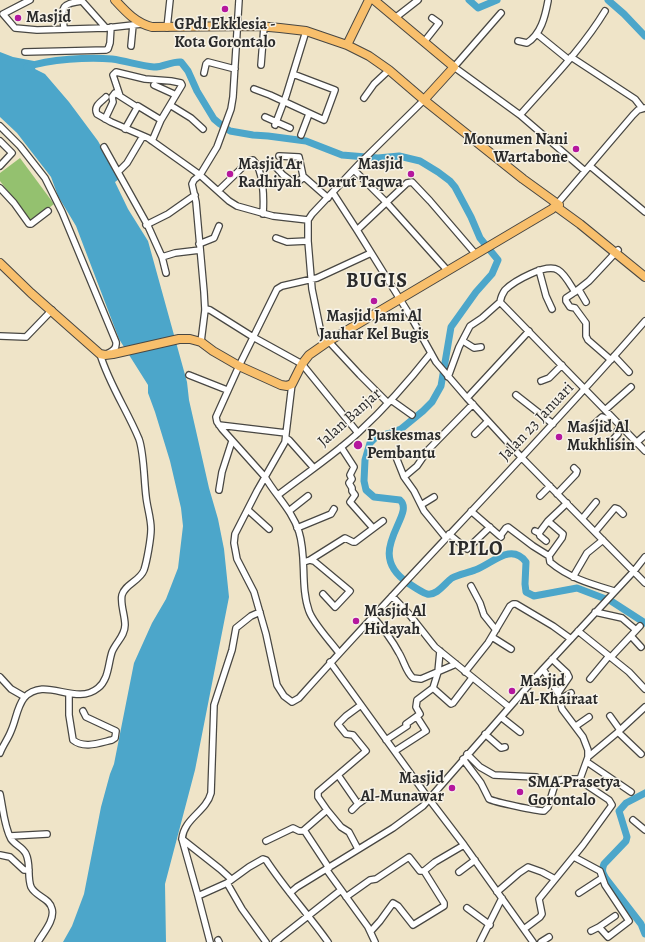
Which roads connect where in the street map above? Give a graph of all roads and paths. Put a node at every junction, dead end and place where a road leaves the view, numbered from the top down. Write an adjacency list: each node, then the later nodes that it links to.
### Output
1 (30, 0): 11 (street)
2 (115, 0): 15 (highway)
3 (170, 0): 21 (street)
4 (239, 0): 17 (street)
5 (369, 0): 26 (highway)
6 (374, 0): 13 (highway)
7 (418, 0): 13 (street)
8 (81, 1): 19 (street); 20 (street)
9 (548, 1): 23 (street)
10 (605, 11): 29 (street)
11 (1, 12): 19 (street)
12 (501, 13): 31 (street)
13 (395, 18): 25 (highway)
14 (432, 18): 25 (street)
15 (142, 24): 16 (street); 21 (highway)
16 (133, 25): 20 (street); 27 (street)
17 (238, 27): 18 (highway); 21 (highway); 32 (street)
18 (264, 27): 22 (highway); 30 (street)
19 (64, 28): 20 (street)
20 (108, 28): 28 (street)
21 (167, 28)
22 (306, 31): 26 (highway); 35 (street)
23 (537, 34): 24 (street); 29 (street)
24 (518, 41)
25 (424, 42): 31 (highway)
26 (347, 45): 33 (highway)
27 (131, 46)
28 (25, 52)
29 (570, 58): 46 (street); 48 (street)
30 (261, 65)
31 (454, 67): 42 (highway); 48 (street)
32 (235, 69): 34 (street); 69 (street)
33 (390, 70): 41 (street); 42 (highway)
34 (204, 73)
35 (293, 74): 43 (street); 47 (street)
36 (154, 85): 38 (street)
37 (254, 89): 43 (street)
38 (176, 95): 39 (street); 44 (street)
39 (120, 96): 45 (street); 50 (street)
40 (106, 97): 50 (street)
41 (364, 98)
42 (424, 100): 66 (street); 77 (highway)
43 (284, 102): 47 (street); 52 (street)
44 (170, 105): 51 (street); 54 (street)
45 (137, 107): 51 (street); 56 (street)
46 (644, 108): 65 (street)
47 (309, 114): 57 (street)
48 (520, 115): 67 (street)
49 (265, 117): 52 (street)
50 (105, 119): 56 (street)
51 (161, 120): 60 (street)
52 (276, 123): 55 (street)
53 (0, 126): 115 (street)
54 (203, 128)
55 (290, 128)
56 (125, 129): 58 (street)
57 (301, 135)
58 (143, 136): 60 (street); 68 (street)
59 (0, 141): 63 (street)
60 (152, 141): 69 (street)
61 (104, 147): 68 (street)
62 (279, 156): 70 (street)
63 (0, 166)
64 (258, 166): 70 (street); 72 (street); 80 (street)
65 (590, 166): 67 (street); 79 (street)
66 (354, 170): 73 (street); 76 (street)
67 (586, 171): 77 (street)
68 (118, 172): 82 (street)
69 (200, 175): 72 (street); 74 (street)
70 (304, 177): 75 (street)
71 (0, 188): 78 (street)
72 (218, 191): 80 (street)
73 (333, 193): 75 (street); 84 (street)
74 (195, 195): 82 (street); 87 (street)
75 (328, 198): 81 (street)
76 (387, 203): 84 (street); 88 (street); 93 (street)
77 (559, 205): 88 (highway); 89 (highway)
78 (48, 211)
79 (645, 212)
80 (263, 214): 81 (street)
81 (308, 220): 86 (street)
82 (146, 225): 91 (street)
83 (219, 226): 87 (street)
84 (357, 230): 90 (street)
85 (276, 238): 86 (street)
86 (308, 241): 98 (street)
87 (200, 247): 91 (street); 105 (street)
88 (477, 251): 93 (highway)
89 (617, 251): 95 (highway); 97 (highway); 99 (street)
90 (371, 253): 98 (street); 100 (street)
91 (162, 257): 96 (street)
92 (0, 263): 104 (highway)
93 (447, 270): 100 (highway)
94 (539, 270): 99 (street); 101 (street); 103 (street)
95 (645, 272)
96 (166, 273)
97 (645, 277)
98 (310, 280): 109 (street); 110 (street)
99 (579, 290): 102 (street); 116 (street)
100 (400, 298): 110 (highway); 114 (street)
101 (500, 302): 107 (street); 111 (street)
102 (586, 302)
103 (552, 309)
104 (52, 310): 108 (street); 115 (highway)
105 (205, 310): 109 (street); 112 (street)
106 (645, 321): 116 (street, Jalan 23 Januari)
107 (528, 331): 118 (street); 129 (street)
108 (0, 336)
109 (253, 337): 117 (street); 119 (street)
110 (329, 341): 117 (highway); 130 (street)
111 (463, 341): 113 (street); 122 (street)
112 (201, 342): 115 (highway); 119 (highway)
113 (481, 347)
114 (431, 353): 122 (street); 130 (street, Jalan Banjar)
115 (106, 354): 216 (street)
116 (612, 358): 120 (street); 126 (street, Jalan 23 Januari)
117 (302, 364): 124 (highway); 140 (street)
118 (562, 365): 123 (street); 126 (street)
119 (239, 366): 124 (highway); 127 (street)
120 (629, 372)
121 (189, 375): 127 (street)
122 (448, 376): 129 (street)
123 (541, 381)
124 (292, 384): 143 (street)
125 (631, 386): 132 (street)
126 (585, 389): 132 (street); 136 (street, Jalan 23 Januari)
127 (227, 390): 137 (street)
128 (516, 395): 136 (street)
129 (467, 398): 131 (street)
130 (389, 401): 133 (street); 140 (street, Jalan Banjar)
131 (473, 404): 135 (street); 154 (street)
132 (605, 410): 134 (street)
133 (412, 415)
134 (611, 416): 138 (street); 139 (street)
135 (488, 421): 141 (street); 150 (street)
136 (553, 424): 150 (street, Jalan 23 Januari)
137 (219, 425): 143 (street); 144 (street)
138 (590, 428)
139 (617, 428): 145 (street); 146 (street)
140 (358, 433): 147 (street, Jalan Banjar)
141 (476, 434)
142 (645, 435): 145 (street)
143 (286, 436): 151 (street); 153 (street)
144 (232, 441): 153 (street); 156 (street)
145 (636, 443): 148 (street)
146 (608, 445)
147 (340, 447): 151 (street, Jalan Banjar); 176 (street)
148 (645, 451)
149 (396, 457): 154 (street)
150 (522, 458): 155 (street); 168 (street, Jalan 23 Januari)
151 (313, 467): 158 (street, Jalan Banjar)
152 (574, 468): 157 (street)
153 (265, 477): 158 (street); 166 (street)
154 (404, 477): 164 (street)
155 (550, 486): 157 (street); 160 (street)
156 (219, 490)
157 (557, 494): 163 (street)
158 (278, 495): 167 (street)
159 (308, 496): 167 (street)
160 (540, 496)
161 (434, 497): 164 (street)
162 (596, 502): 170 (street)
163 (567, 504): 170 (street); 172 (street)
164 (421, 505): 178 (street)
165 (334, 509): 175 (street)
166 (248, 510): 174 (street); 191 (street)
167 (289, 511): 175 (street)
168 (471, 511): 173 (street); 178 (street, Jalan 23 Januari)
169 (623, 514): 177 (street)
170 (582, 519): 177 (street)
171 (383, 521): 176 (street)
172 (548, 521): 179 (street); 181 (street)
173 (490, 527): 178 (street); 181 (street)
174 (269, 528)
175 (298, 528): 183 (street)
176 (373, 528): 183 (street)
177 (595, 532): 180 (street)
178 (448, 536): 190 (street, Jalan 23 Januari)
179 (546, 540)
180 (603, 540): 184 (street); 185 (street)
181 (549, 556): 185 (street)
182 (645, 557): 184 (street)
183 (307, 561): 189 (street); 202 (street)
184 (634, 572): 186 (street); 188 (street)
185 (573, 577): 188 (street)
186 (645, 583)
187 (471, 586): 194 (street)
188 (612, 593): 192 (street)
189 (323, 594)
190 (392, 596): 193 (street, Jalan 23 Januari); 201 (street)
191 (260, 612): 205 (street, Jalan 23 Januari); 253 (street)
192 (595, 612): 195 (street); 196 (street)
193 (373, 617): 202 (street, Jalan 23 Januari); 208 (street)
194 (496, 630): 197 (street); 198 (street)
195 (578, 631): 198 (street); 203 (street)
196 (631, 636): 199 (street); 203 (street)
197 (492, 637): 200 (street); 209 (street)
198 (571, 639): 204 (street)
199 (642, 647)
200 (511, 649)
201 (440, 651): 206 (street); 208 (street)
202 (339, 653): 205 (street, Jalan 23 Januari)
203 (610, 657): 212 (street); 214 (street)
204 (552, 659): 207 (street); 217 (street)
205 (330, 662): 219 (street)
206 (456, 664): 208 (street); 209 (street)
207 (543, 669): 217 (street); 220 (street)
208 (438, 672): 213 (street)
209 (465, 672): 211 (street)
210 (0, 677): 218 (street)
211 (472, 678): 213 (street); 220 (street)
212 (590, 679)
213 (433, 688): 224 (street)
214 (645, 689)
215 (571, 693): 217 (street)
216 (70, 694): 218 (street); 222 (street)
217 (559, 696): 227 (street)
218 (25, 697): 234 (street)
219 (361, 706): 231 (street); 238 (street)
220 (509, 707): 225 (street)
221 (645, 707): 228 (street)
222 (83, 711)
223 (610, 716): 228 (street)
224 (417, 717): 231 (street); 233 (street)
225 (501, 717): 229 (street); 230 (street)
226 (589, 717): 227 (street)
227 (576, 726): 237 (street)
228 (619, 731): 235 (street); 237 (street)
229 (520, 732)
230 (486, 734): 232 (street); 236 (street)
231 (386, 740): 233 (street)
232 (505, 747)
233 (395, 751): 244 (street)
234 (0, 753)
235 (641, 754)
236 (465, 756): 239 (street); 240 (street); 244 (street)
237 (588, 759): 240 (street); 241 (street)
238 (338, 775): 245 (street); 246 (street)
239 (536, 777)
240 (580, 779): 258 (street)
241 (631, 792)
242 (0, 794): 252 (street)
243 (365, 799): 245 (street)
244 (429, 799): 255 (street); 256 (street)
245 (358, 804): 247 (street)
246 (327, 810): 250 (street); 256 (street)
247 (352, 810)
248 (633, 820): 249 (street)
249 (645, 829)
250 (304, 831): 254 (street); 260 (street)
251 (47, 834): 252 (street)
252 (10, 836): 261 (street)
253 (182, 839): 266 (street); 271 (street)
254 (266, 841)
255 (464, 845): 259 (street); 262 (street)
256 (358, 849): 260 (street)
257 (0, 855): 261 (street)
258 (574, 857): 264 (street); 265 (street)
259 (475, 860): 263 (street); 268 (street)
260 (327, 868): 267 (street); 269 (street)
261 (29, 870): 283 (street)
262 (424, 872): 272 (street); 280 (street)
263 (459, 872)
264 (602, 878): 270 (street); 278 (street)
265 (555, 879): 268 (street); 279 (street)
266 (229, 881): 269 (street); 271 (street); 285 (street)
267 (341, 890): 272 (street); 275 (street)
268 (497, 892): 273 (street)
269 (290, 893): 275 (street)
270 (579, 893)
271 (198, 896): 284 (street)
272 (346, 897): 280 (street)
273 (502, 898): 277 (street); 279 (street)
274 (467, 908): 277 (street)
275 (308, 915): 286 (street); 287 (street)
276 (615, 916): 278 (street)
277 (490, 925): 289 (street)
278 (599, 927): 281 (street)
279 (524, 929): 290 (street)
280 (370, 930): 288 (street)
281 (591, 931)
282 (549, 937): 291 (street)
283 (38, 942)
284 (210, 942)
285 (266, 942)
286 (274, 942)
287 (328, 942)
288 (375, 942)
289 (480, 942)
290 (533, 942)
291 (541, 942)

